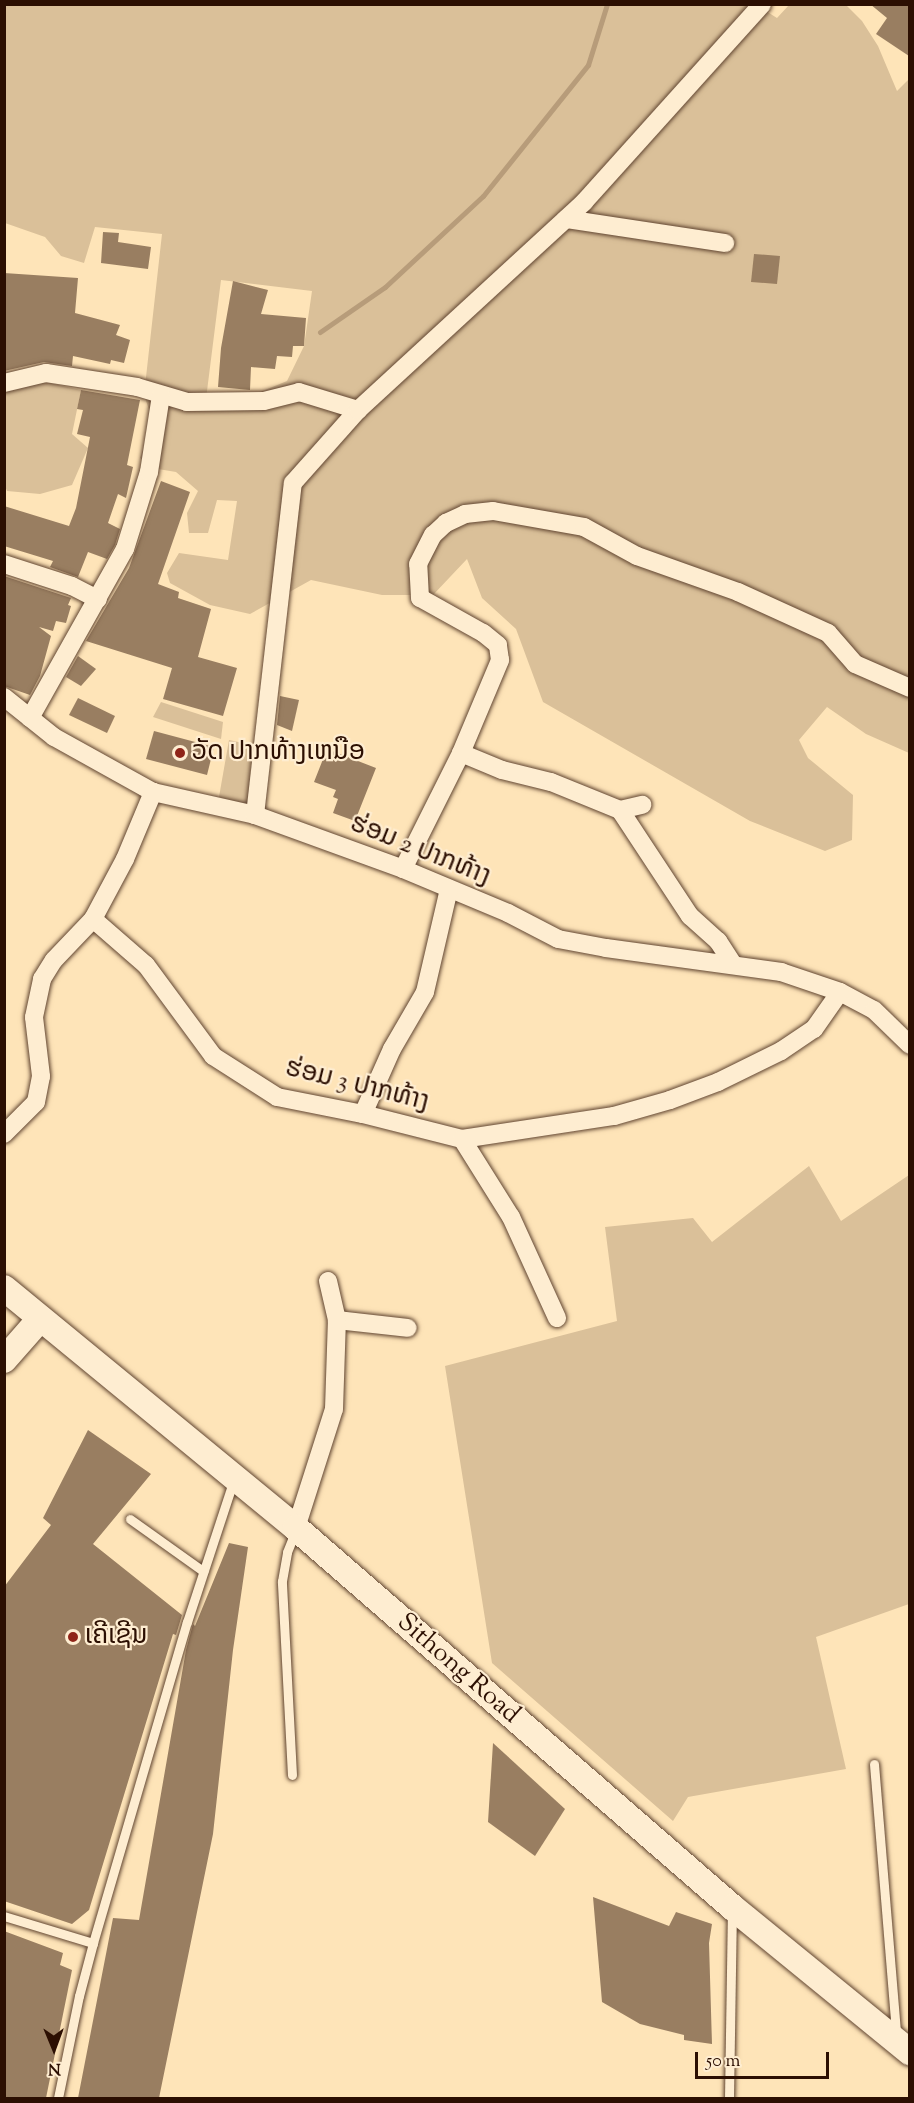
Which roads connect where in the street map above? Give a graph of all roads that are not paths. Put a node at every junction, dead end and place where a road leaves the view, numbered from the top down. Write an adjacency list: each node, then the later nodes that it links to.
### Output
1 (762, 4): 2 (street)
2 (566, 219): 3 (street); 6 (street)
3 (725, 243)
4 (4, 383): 5 (street)
5 (161, 395): 6 (street); 8 (street)
6 (358, 410): 16 (street)
7 (4, 564): 8 (street)
8 (98, 599): 11 (street)
9 (909, 688): 12 (street)
10 (4, 697): 11 (street, ຮ່ອມ 2 ປາກທ້າງ)
11 (30, 718): 13 (street, ຮ່ອມ 2 ປາກທ້າງ)
12 (461, 753): 15 (street); 17 (street)
13 (153, 792): 16 (street, ຮ່ອມ 2 ປາກທ້າງ); 19 (street)
14 (642, 805): 15 (street)
15 (620, 810): 20 (street)
16 (255, 815): 17 (street, ຮ່ອມ 2 ປາກທ້າງ)
17 (403, 869): 18 (street, ຮ່ອມ 2 ປາກທ້າງ)
18 (449, 888): 20 (street, ຮ່ອມ 2 ປາກທ້າງ); 23 (street)
19 (93, 918): 23 (street, ຮ່ອມ 3 ປາກທ້າງ); 24 (street)
20 (733, 964): 21 (street, ຮ່ອມ 2 ປາກທ້າງ)
21 (840, 992): 22 (street, ຮ່ອມ 2 ປາກທ້າງ); 25 (street, ຮ່ອມ 3 ປາກທ້າງ)
22 (909, 1045)
23 (363, 1113): 25 (street, ຮ່ອມ 3 ປາກທ້າງ)
24 (4, 1134)
25 (462, 1138): 28 (street)
26 (328, 1281): 30 (street)
27 (4, 1288): 29 (main road, Sithong Road)
28 (557, 1318)
29 (40, 1319): 32 (main road); 33 (main road, Sithong Road)
30 (337, 1320): 31 (street); 35 (street)
31 (408, 1328)
32 (4, 1360)
33 (235, 1477): 35 (main road, Sithong Road); 36 (lane)
34 (130, 1519): 36 (lane)
35 (296, 1528): 38 (lane); 39 (main road, Sithong Road)
36 (203, 1571): 41 (lane)
37 (874, 1764): 42 (lane)
38 (292, 1774)
39 (732, 1907): 42 (main road, Sithong Road); 44 (lane)
40 (4, 1916): 41 (lane)
41 (93, 1943): 43 (lane)
42 (903, 2045)
43 (58, 2098)
44 (729, 2098)

